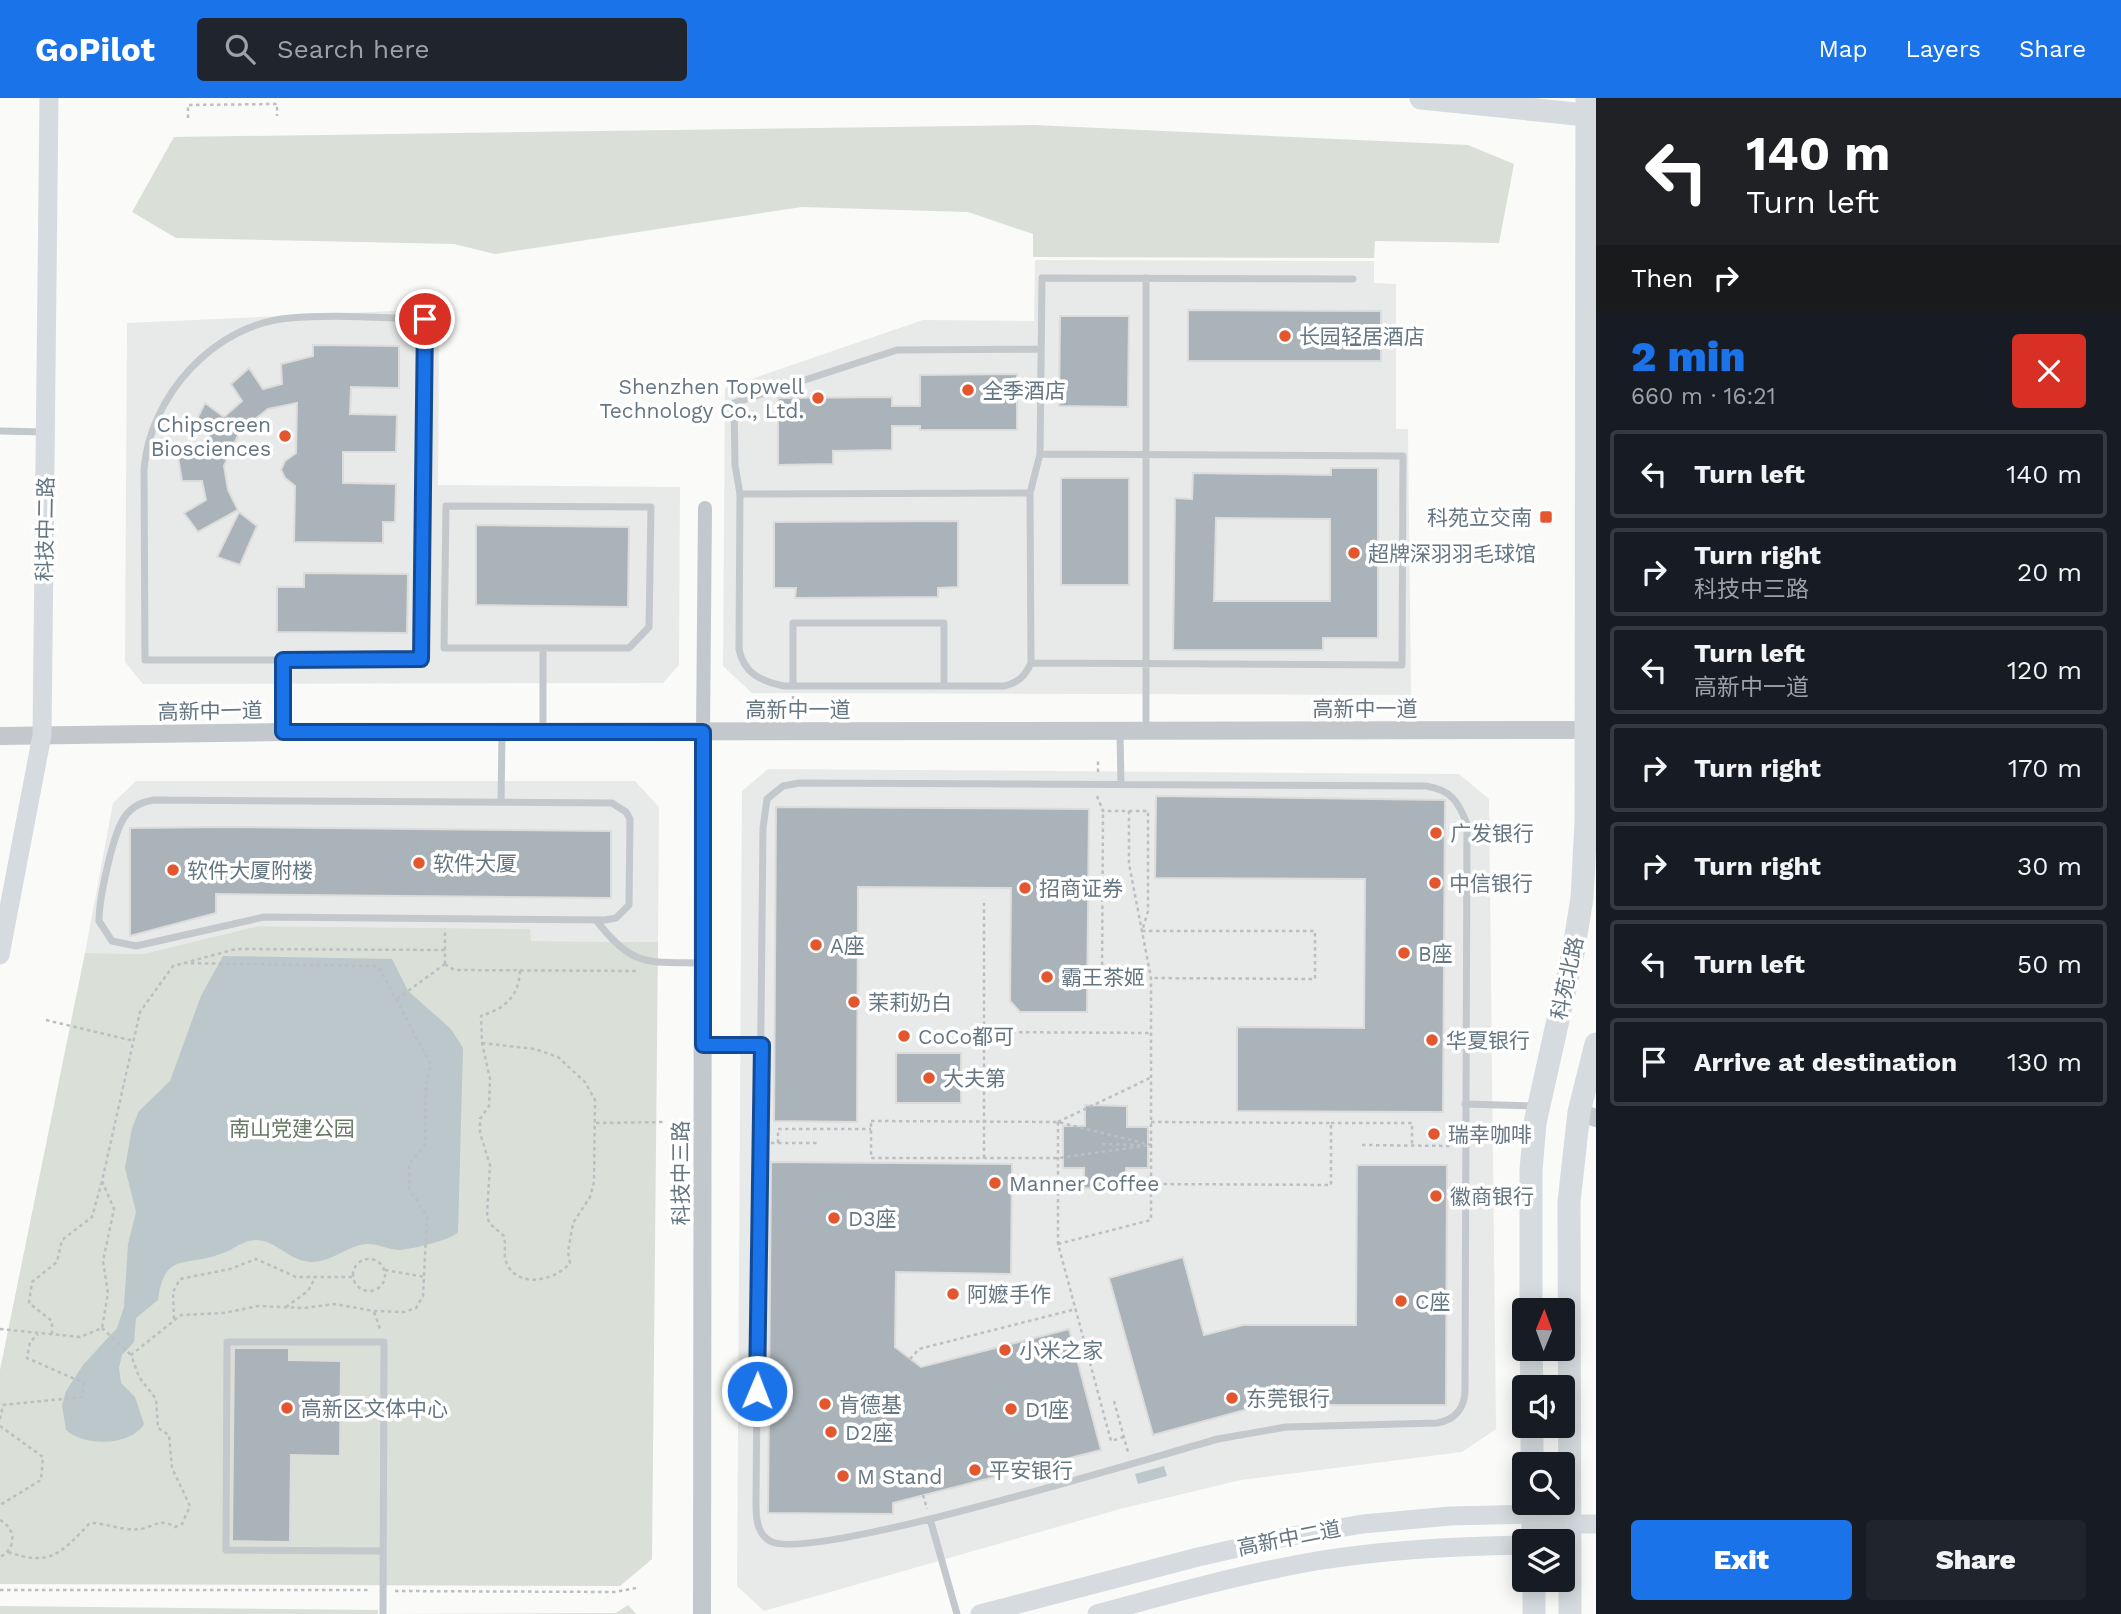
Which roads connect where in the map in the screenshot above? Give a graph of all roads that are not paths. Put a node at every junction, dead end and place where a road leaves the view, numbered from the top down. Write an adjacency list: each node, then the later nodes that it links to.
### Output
1 (49, 98): 8 (main road, 科技中二路)
2 (1421, 98): 3 (main road)
3 (1590, 110): 20 (main road, 科苑北路)
4 (1146, 278): 5 (lane); 6 (lane); 10 (lane)
5 (1353, 279)
6 (1040, 349): 9 (lane); 12 (lane)
7 (0, 431): 8 (lane)
8 (46, 432): 27 (main road, 科技中二路)
9 (1040, 454): 10 (lane); 11 (lane)
10 (1146, 455): 17 (lane); 17 (lane)
11 (1030, 493): 12 (lane); 16 (lane)
12 (740, 494): 18 (lane)
13 (705, 508): 26 (street)
14 (543, 648): 14 (lane); 25 (lane)
15 (283, 660): 15 (lane); 23 (lane)
16 (1031, 663): 17 (lane); 19 (lane)
17 (1146, 663): 22 (lane)
18 (793, 686): 19 (lane); 19 (lane)
19 (944, 686)
20 (1591, 730): 22 (street, 高新中一道); 38 (main road, 科苑北路)
21 (1120, 731): 22 (street, 高新中一道); 26 (street, 高新中一道); 29 (lane)
22 (1146, 731)
23 (283, 732): 24 (street, 高新中一道); 27 (street, 高新中一道)
24 (502, 732): 25 (street, 高新中一道); 30 (lane)
25 (543, 732): 26 (street, 高新中一道)
26 (703, 732): 33 (street, 科技中三路)
27 (42, 735): 28 (street, 高新中一道); 32 (main road, 科技中二路)
28 (0, 736)
29 (1121, 785): 36 (lane); 37 (lane)
30 (501, 802): 31 (lane); 31 (lane)
31 (596, 920): 33 (lane)
32 (0, 955)
33 (703, 963): 35 (street, 科技中三路)
34 (1596, 1044): 39 (main road)
35 (703, 1045): 36 (lane); 51 (street, 科技中三路)
36 (762, 1045): 43 (lane)
37 (1465, 1104): 38 (lane); 43 (lane)
38 (1539, 1106): 40 (main road, 科苑北路)
39 (1588, 1115): 44 (main road)
40 (1531, 1298)
41 (1512, 1511): 53 (main road, 高新中二道)
42 (1547, 1515): 44 (main road, 高新中二道)
43 (930, 1519): 52 (lane)
44 (1569, 1524): 45 (main road, 高新中二道); 46 (main road); 56 (main road)
45 (1596, 1524)
46 (1561, 1529)
47 (1512, 1546): 54 (main road, 高新中二道)
48 (383, 1551): 48 (lane); 50 (lane)
49 (1534, 1592): 55 (main road)
50 (383, 1614)
51 (702, 1614)
52 (957, 1614)
53 (980, 1614)
54 (1097, 1614)
55 (1534, 1614)
56 (1570, 1614)

